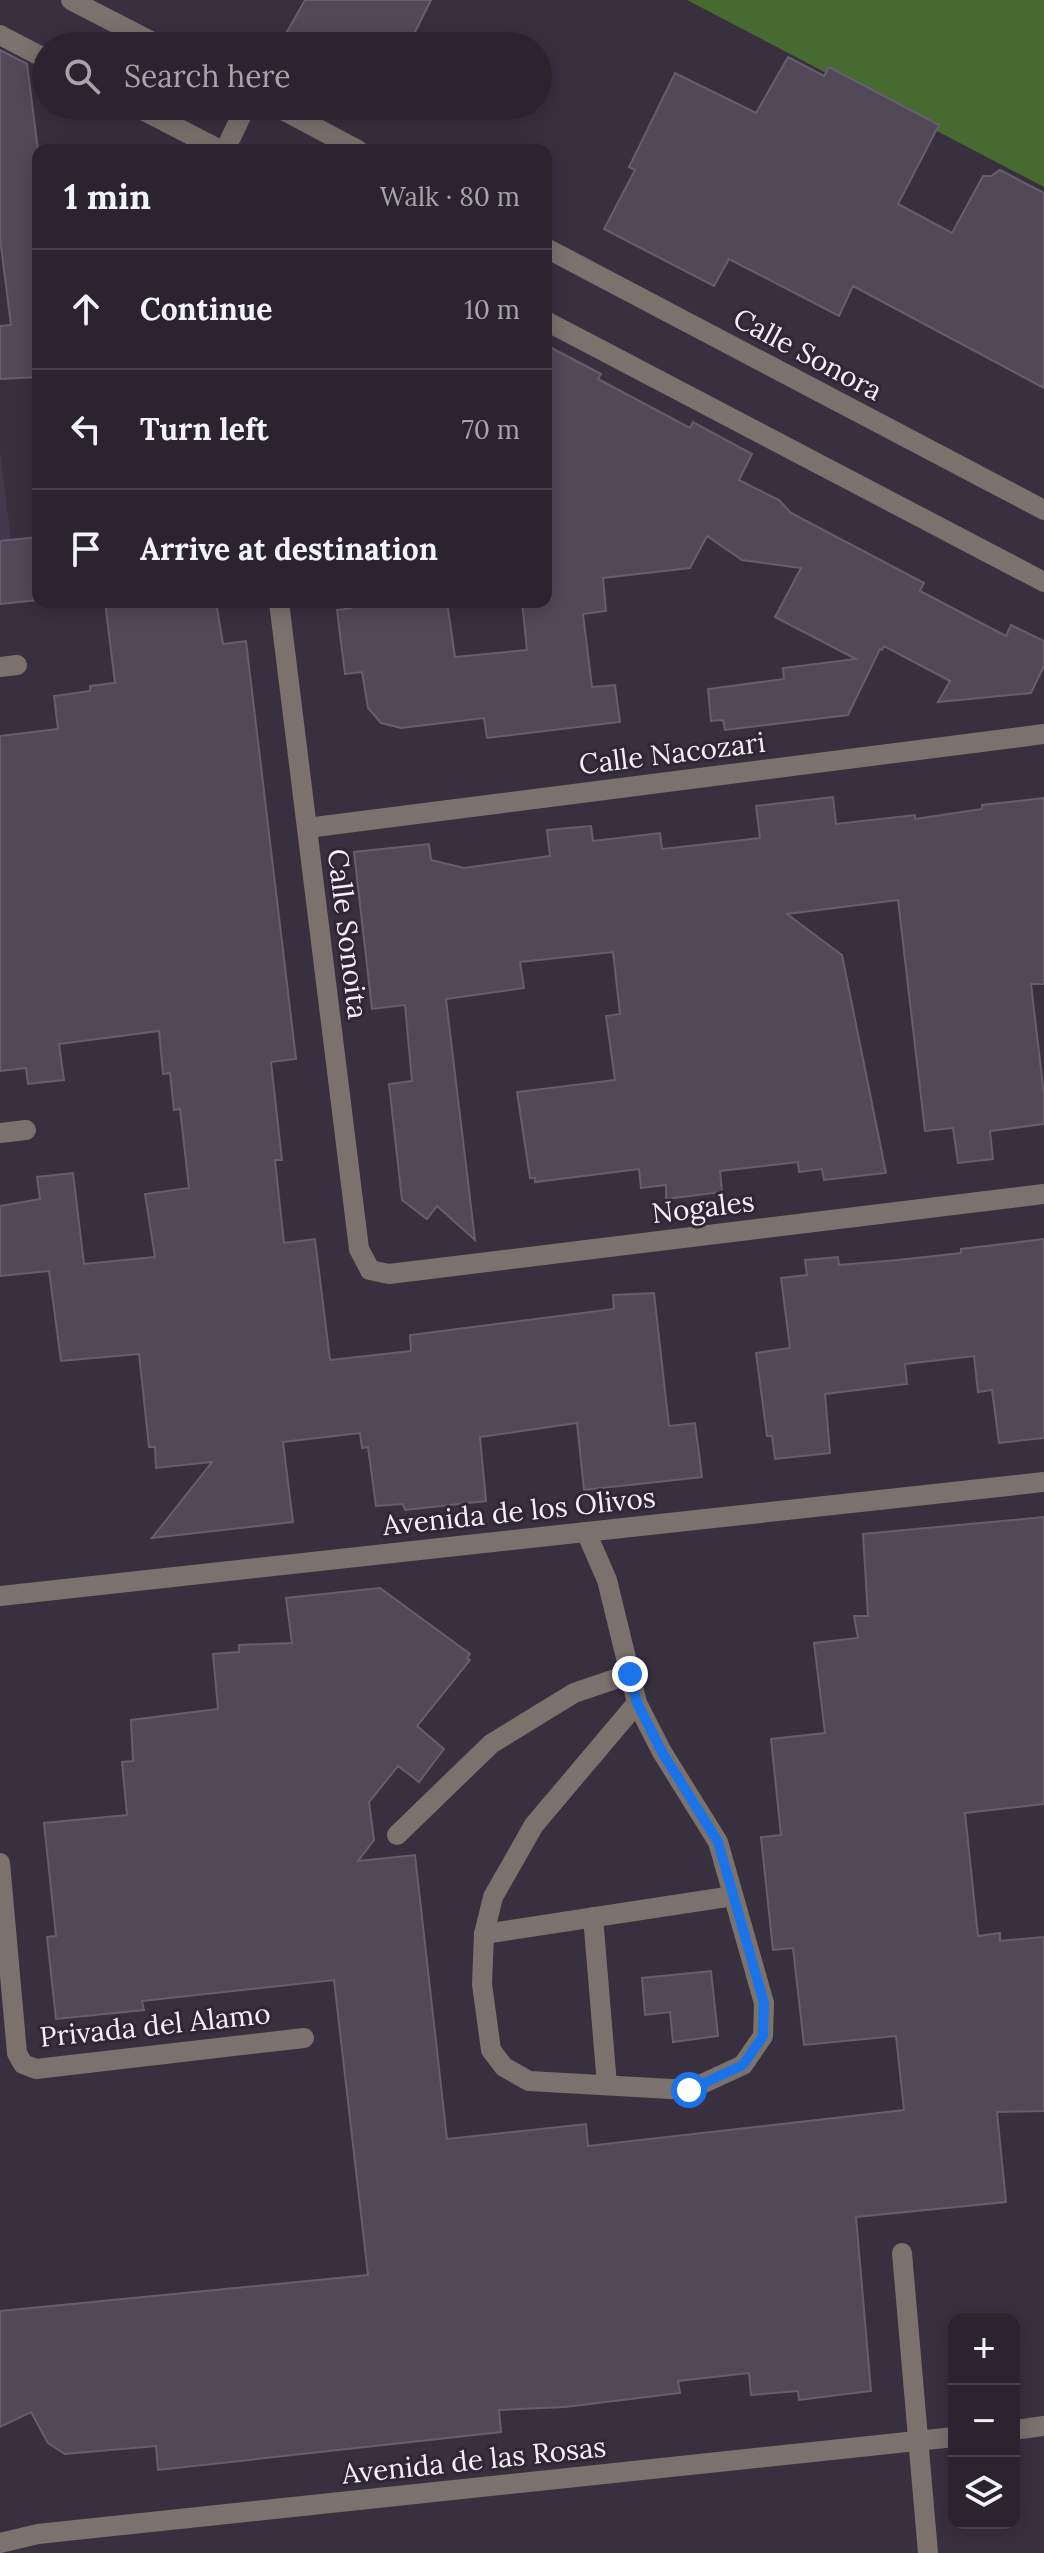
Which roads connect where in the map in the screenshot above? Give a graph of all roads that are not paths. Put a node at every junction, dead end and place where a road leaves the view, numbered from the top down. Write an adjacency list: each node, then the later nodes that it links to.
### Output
1 (76, 1): 2 (street)
2 (134, 32)
3 (0, 35): 4 (street)
4 (32, 52)
5 (163, 120): 8 (street)
6 (238, 120): 9 (street)
7 (301, 120): 10 (street)
8 (210, 144)
9 (225, 144)
10 (347, 144)
11 (552, 251): 13 (street, Calle Sonora)
12 (552, 324): 14 (street)
13 (1044, 510)
14 (1044, 582)
15 (280, 608): 17 (street, Calle Sonoita)
16 (1044, 734): 17 (street, Calle Nacozari)
17 (307, 828): 21 (street, Calle Sonoita)
18 (26, 1130): 19 (street)
19 (0, 1133)
20 (1044, 1194): 21 (street, Nogales)
21 (370, 1270)
22 (1044, 1482): 23 (street, Avenida de los Olivos)
23 (586, 1532): 24 (street, Avenida de los Olivos); 25 (street)
24 (0, 1596)
25 (630, 1674): 26 (street); 27 (street)
26 (637, 1703): 29 (street); 31 (street)
27 (397, 1835)
28 (0, 1863): 32 (street, Privada del Alamo)
29 (733, 1896): 30 (street); 33 (street)
30 (593, 1917): 31 (street); 33 (street)
31 (484, 1934): 33 (street)
32 (304, 2038)
33 (607, 2085)
34 (902, 2253): 38 (street)
35 (1044, 2426): 36 (street)
36 (1020, 2429)
37 (948, 2438): 38 (street, Avenida de las Rosas)
38 (918, 2442): 39 (street, Avenida de las Rosas); 40 (street)
39 (0, 2543)
40 (928, 2553)

